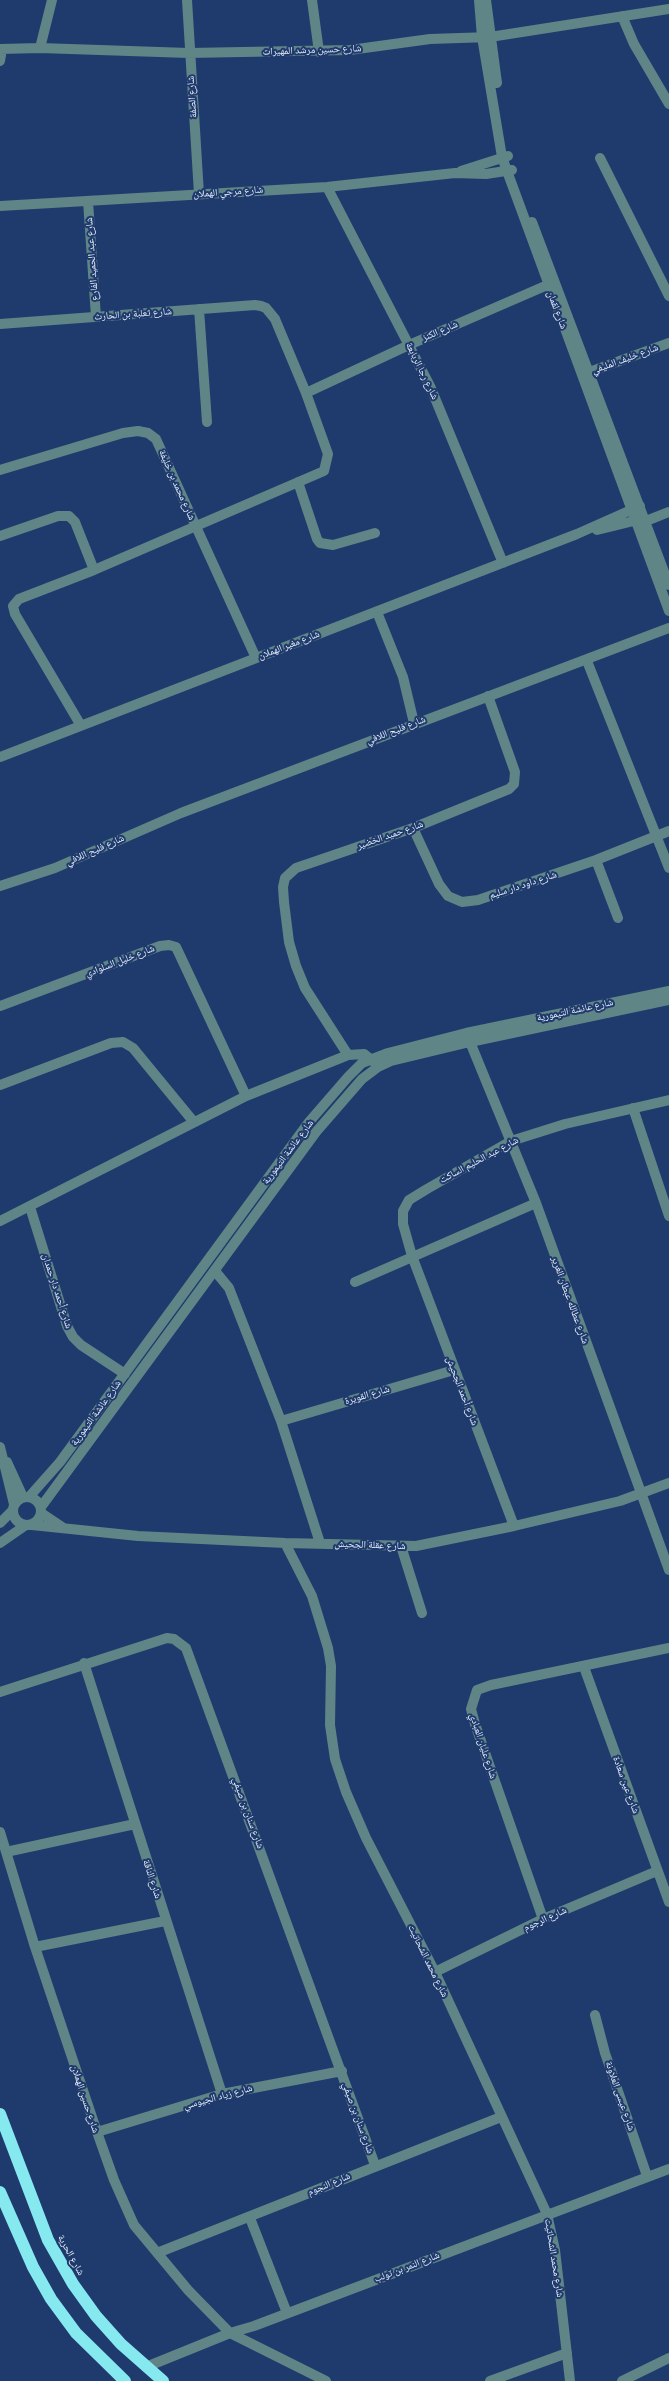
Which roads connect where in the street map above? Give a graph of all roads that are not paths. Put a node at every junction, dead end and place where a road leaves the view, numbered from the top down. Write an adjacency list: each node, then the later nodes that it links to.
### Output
1 (52, 0): 9 (street)
2 (187, 0): 12 (street, شارع الصفة)
3 (312, 0): 11 (street)
4 (479, 0): 8 (street, شارع لقمان)
5 (486, 0): 8 (street, شارع لقمان)
6 (669, 9): 7 (street, شارع حسين مرشد المهيرات)
7 (622, 16): 8 (street, شارع حسين مرشد المهيرات); 14 (street)
8 (486, 37): 11 (street, شارع حسين مرشد المهيرات); 15 (street, شارع لقمان)
9 (40, 48): 10 (street, شارع حسين مرشد المهيرات); 12 (street, شارع حسين مرشد المهيرات)
10 (1, 49): 13 (street)
11 (319, 52): 12 (street, شارع حسين مرشد المهيرات)
12 (189, 53): 20 (street, شارع الصفة)
13 (0, 61)
14 (669, 104)
15 (505, 156): 17 (street, شارع لقمان); 18 (street, شارع مرجي الهملان)
16 (600, 158): 24 (street)
17 (510, 171): 18 (street, شارع مرجي الهملان); 23 (street, شارع لقمان)
18 (456, 173): 19 (street, شارع مرجي الهملان)
19 (327, 187): 20 (street, شارع مرجي الهملان); 29 (street, شارع رجا الربابعة)
20 (199, 194): 21 (street, شارع مرجي الهملان)
21 (88, 201): 22 (street, شارع مرجي الهملان); 26 (street, شارع عبد الحميد الفارع)
22 (0, 206)
23 (551, 284): 29 (street, شارع الكنز); 30 (street, شارع لقمان)
24 (669, 296)
25 (199, 309): 26 (street, شارع ثعلبة بن الحارث); 31 (street, شارع ثعلبة بن الحارث); 32 (street)
26 (96, 317): 27 (street, شارع ثعلبة بن الحارث)
27 (0, 324)
28 (669, 343): 30 (street, شارع خليف المليفي)
29 (409, 345): 31 (street, شارع الكنز); 42 (street, شارع رجا الربابعة)
30 (586, 373): 35 (street, شارع لقمان)
31 (306, 393): 34 (street)
32 (206, 422)
33 (0, 470): 38 (street, شارع محمد بن خليفة)
34 (298, 482): 38 (street); 39 (street)
35 (636, 507): 37 (street, شارع لقمان); 40 (street, شارع مغير الهملان)
36 (669, 512): 37 (street, شارع مغير الهملان)
37 (643, 520): 40 (street, شارع مغير الهملان); 44 (street, شارع لقمان); 45 (street, شارع لقمان)
38 (196, 525): 43 (street); 48 (street, شارع محمد بن خليفة)
39 (375, 533)
40 (577, 534): 42 (street, شارع مغير الهملان)
41 (0, 536): 43 (street)
42 (503, 562): 46 (street, شارع مغير الهملان)
43 (94, 570): 52 (street)
44 (669, 585)
45 (669, 611)
46 (377, 612): 48 (street, شارع مغير الهملان); 51 (street)
47 (669, 628): 49 (street, شارع فليح اللافي)
48 (256, 658): 52 (street, شارع مغير الهملان)
49 (587, 661): 50 (street, شارع فليح اللافي); 56 (street)
50 (488, 696): 51 (street, شارع فليح اللافي); 54 (street, شارع حميد الخضير)
51 (414, 723): 59 (street, شارع فليح اللافي)
52 (80, 724): 53 (street, شارع مغير الهملان)
53 (0, 757)
54 (413, 828): 57 (street, شارع داود دار سليم); 65 (street, شارع حميد الخضير)
55 (669, 831): 56 (street, شارع داود دار سليم)
56 (657, 836): 57 (street, شارع داود دار سليم); 58 (street)
57 (596, 860): 60 (street)
58 (669, 868)
59 (0, 886)
60 (618, 918)
61 (669, 991): 64 (street, شارع عائشة التيمورية)
62 (669, 1000): 64 (street, شارع عائشة التيمورية)
63 (0, 1006): 69 (street, شارع خليل السلوادي)
64 (468, 1038): 66 (street, شارع عائشة التيمورية); 67 (street, شارع عائشة التيمورية); 73 (street, شارع عطالله عبطان الغرير)
65 (348, 1055): 66 (street); 69 (street)
66 (371, 1059): 67 (street); 82 (street, شارع عائشة التيمورية)
67 (378, 1067): 79 (street, شارع عائشة التيمورية)
68 (0, 1085): 72 (street)
69 (246, 1096): 72 (street)
70 (669, 1100): 71 (street, شارع عبد الحليم الساكت)
71 (633, 1108): 73 (street, شارع عبد الحليم الساكت); 76 (street)
72 (193, 1121): 75 (street)
73 (511, 1141): 74 (street, شارع عطالله عبطان الغرير); 78 (street, شارع عبد الحليم الساكت)
74 (536, 1204): 78 (street); 86 (street, شارع عطالله عبطان الغرير)
75 (30, 1207): 77 (street); 82 (street, شارع أحمد دار حمدان)
76 (669, 1216)
77 (0, 1221)
78 (412, 1256): 80 (street); 81 (street, شارع أحمد الجحيش)
79 (215, 1271): 83 (street); 89 (street, شارع عائشة التيمورية)
80 (355, 1282)
81 (454, 1370): 83 (street, شارع القويرة); 92 (street, شارع أحمد الجحيش)
82 (125, 1374): 87 (street, شارع عائشة التيمورية)
83 (281, 1421): 96 (street)
84 (0, 1447): 87 (street); 88 (street)
85 (669, 1483): 86 (street, شارع عقلة الجحيش)
86 (640, 1494): 92 (street, شارع عقلة الجحيش); 98 (street, شارع عطالله عبطان الغرير)
87 (26, 1497): 88 (street); 89 (street)
88 (14, 1507): 90 (street); 91 (street)
89 (41, 1510): 91 (street); 93 (street, شارع عقلة الجحيش)
90 (0, 1523)
91 (29, 1525): 93 (street, شارع عقلة الجحيش); 94 (street)
92 (514, 1526): 97 (street, شارع عقلة الجحيش)
93 (64, 1528): 95 (street, شارع عقلة الجحيش)
94 (0, 1543)
95 (286, 1543): 96 (street, شارع عقلة الجحيش); 112 (street, شارع محمد الشحاتيت)
96 (320, 1543): 97 (street, شارع عقلة الجحيش)
97 (401, 1546): 99 (street)
98 (669, 1570)
99 (422, 1614)
100 (669, 1648): 102 (street, شارع عليان العبادي)
101 (84, 1663): 103 (street, شارع سنان بن صيفي); 104 (street, شارع الناقة); 114 (street, شارع سنان بن صيفي)
102 (584, 1667): 107 (street, شارع عين سعادة); 109 (street, شارع عليان العبادي)
103 (0, 1692)
104 (135, 1824): 106 (street); 110 (street, شارع الناقة)
105 (0, 1832): 106 (street, شارع حسين الهملان)
106 (6, 1852): 111 (street, شارع حسين الهملان)
107 (657, 1870): 108 (street, شارع عين سعادة); 109 (street, شارع الرجوم)
108 (669, 1902)
109 (543, 1919): 112 (street, شارع الرجوم)
110 (165, 1921): 111 (street); 115 (street, شارع الناقة)
111 (35, 1947): 118 (street, شارع حسين الهملان)
112 (435, 1972): 117 (street, شارع محمد الشحاتيت)
113 (595, 2015): 121 (street, شارع عيسى العلاونة)
114 (342, 2071): 115 (street, شارع زياد الجيوسي); 119 (street, شارع سنان بن صيفي)
115 (222, 2094): 118 (street, شارع زياد الجيوسي)
116 (0, 2114): 130 (highway, شارع الحرية)
117 (501, 2117): 119 (street, شارع النجوم); 123 (street, شارع محمد الشحاتيت)
118 (96, 2132): 125 (street, شارع حسين الهملان)
119 (375, 2165): 124 (street, شارع النجوم)
120 (669, 2169): 121 (street, شارع النمر بن تولب)
121 (647, 2176): 123 (street, شارع النمر بن تولب)
122 (0, 2192): 131 (highway)
123 (547, 2214): 126 (street, شارع النمر بن تولب); 128 (street, شارع محمد الشحاتيت)
124 (250, 2218): 125 (street, شارع النجوم); 126 (street)
125 (157, 2253): 127 (street, شارع حسين الهملان)
126 (287, 2313): 127 (street, شارع النمر بن تولب)
127 (230, 2333): 130 (street, شارع النمر بن تولب); 133 (street, شارع حسين الهملان)
128 (567, 2353): 134 (street); 135 (street, شارع محمد الشحاتيت)
129 (669, 2358): 136 (street)
130 (146, 2367): 132 (highway, شارع الحرية)
131 (125, 2381)
132 (163, 2381)
133 (326, 2381)
134 (490, 2381)
135 (570, 2381)
136 (622, 2381)

